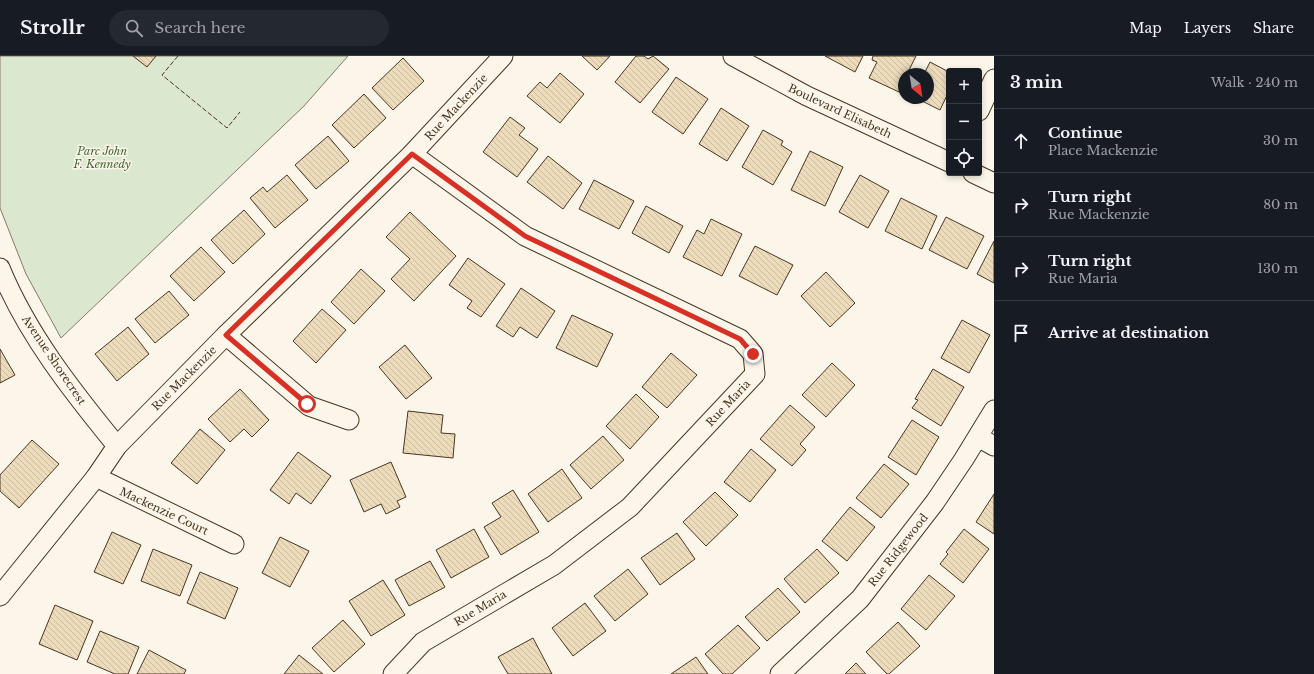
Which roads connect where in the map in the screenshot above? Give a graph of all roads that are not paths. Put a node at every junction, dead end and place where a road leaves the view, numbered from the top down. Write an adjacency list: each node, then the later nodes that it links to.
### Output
1 (503, 56): 5 (street, Rue Mackenzie)
2 (733, 56): 6 (street, Boulevard Elisabeth)
3 (994, 79): 4 (street)
4 (982, 105)
5 (412, 154): 10 (street, Rue Mackenzie); 18 (street, Rue Maria)
6 (946, 161)
7 (979, 176): 8 (street)
8 (994, 183)
9 (0, 268): 14 (street, Avenue Shorecrest)
10 (226, 335): 12 (street); 14 (street, Rue Mackenzie)
11 (994, 410): 13 (street, Rue Ridgewood)
12 (349, 420)
13 (986, 442): 19 (street, Rue Ridgewood)
14 (117, 446): 15 (street, Rue Mackenzie)
15 (96, 477): 16 (street, Mackenzie Court); 17 (street, Rue Mackenzie)
16 (234, 544)
17 (0, 596)
18 (393, 674)
19 (780, 674)

